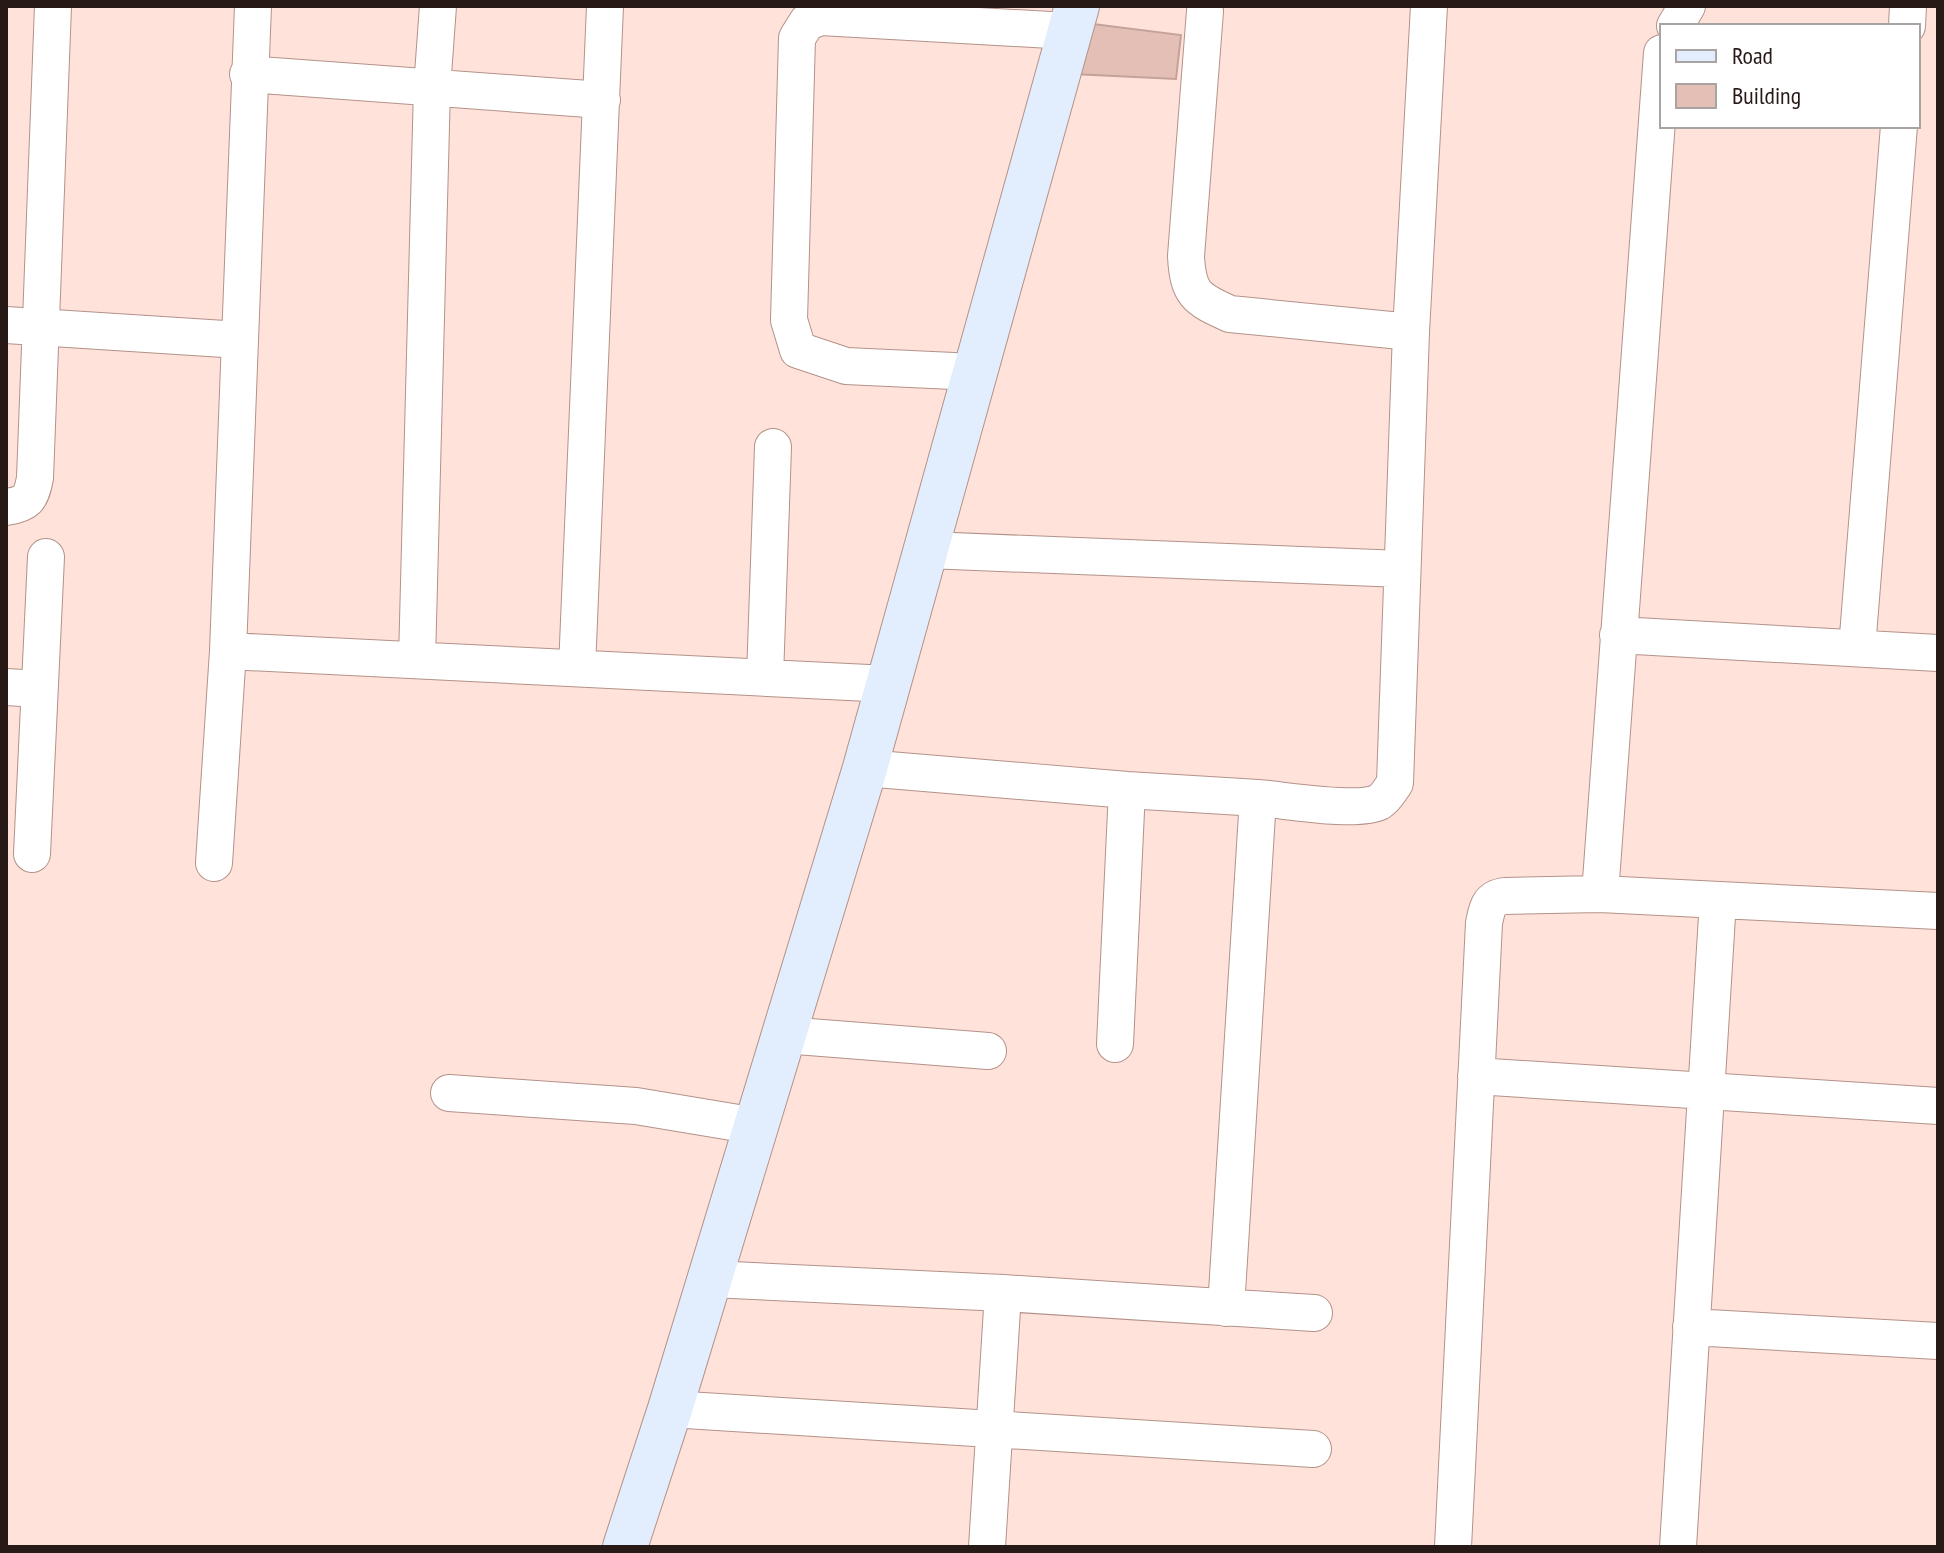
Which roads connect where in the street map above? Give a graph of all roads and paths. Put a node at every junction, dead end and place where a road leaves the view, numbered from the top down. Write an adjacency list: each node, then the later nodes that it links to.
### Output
1 (53, 6): 15 (street)
2 (253, 6): 10 (street)
3 (438, 6): 12 (street)
4 (605, 6): 13 (street)
5 (1429, 6): 16 (street)
6 (1687, 6): 9 (street)
7 (1205, 11): 16 (street)
8 (1072, 19): 18 (street); 18 (street)
9 (1676, 24)
10 (248, 74): 12 (street); 17 (street)
11 (1660, 79): 24 (street)
12 (432, 88): 13 (street); 28 (street)
13 (602, 100): 29 (street)
14 (1899, 128): 25 (street)
15 (22, 326): 17 (street); 20 (street)
16 (1411, 332): 23 (street)
17 (240, 340): 26 (street)
18 (975, 372): 21 (street)
19 (773, 447): 30 (street)
20 (6, 507)
21 (927, 550): 23 (street); 31 (street)
22 (46, 557): 32 (street)
23 (1402, 569): 35 (street)
24 (1618, 635): 25 (street); 38 (street)
25 (1857, 648): 27 (street)
26 (228, 651): 28 (street); 37 (street)
27 (1938, 653)
28 (417, 660): 29 (street)
29 (577, 668): 30 (street)
30 (765, 677): 31 (street)
31 (889, 684): 33 (street)
32 (23, 688): 36 (street)
33 (865, 768): 34 (street); 41 (street)
34 (1127, 790): 35 (street); 42 (street)
35 (1258, 798): 51 (street)
36 (32, 854)
37 (214, 863)
38 (1600, 894): 39 (street); 44 (street)
39 (1718, 900): 40 (street); 45 (street)
40 (1938, 911)
41 (784, 1035): 43 (street); 48 (street)
42 (1115, 1044)
43 (988, 1051)
44 (1476, 1076): 45 (street); 60 (street)
45 (1706, 1090): 47 (street); 53 (street)
46 (449, 1093): 48 (street)
47 (1938, 1106)
48 (756, 1126): 49 (street)
49 (710, 1279): 50 (street); 55 (street)
50 (1003, 1293): 51 (street); 56 (street)
51 (1226, 1308): 52 (street)
52 (1314, 1313)
53 (1691, 1327): 54 (street); 61 (street)
54 (1938, 1341)
55 (670, 1409): 56 (street); 58 (street)
56 (993, 1431): 57 (street); 59 (street)
57 (1313, 1449)
58 (625, 1547)
59 (987, 1547)
60 (1453, 1547)
61 (1678, 1547)

